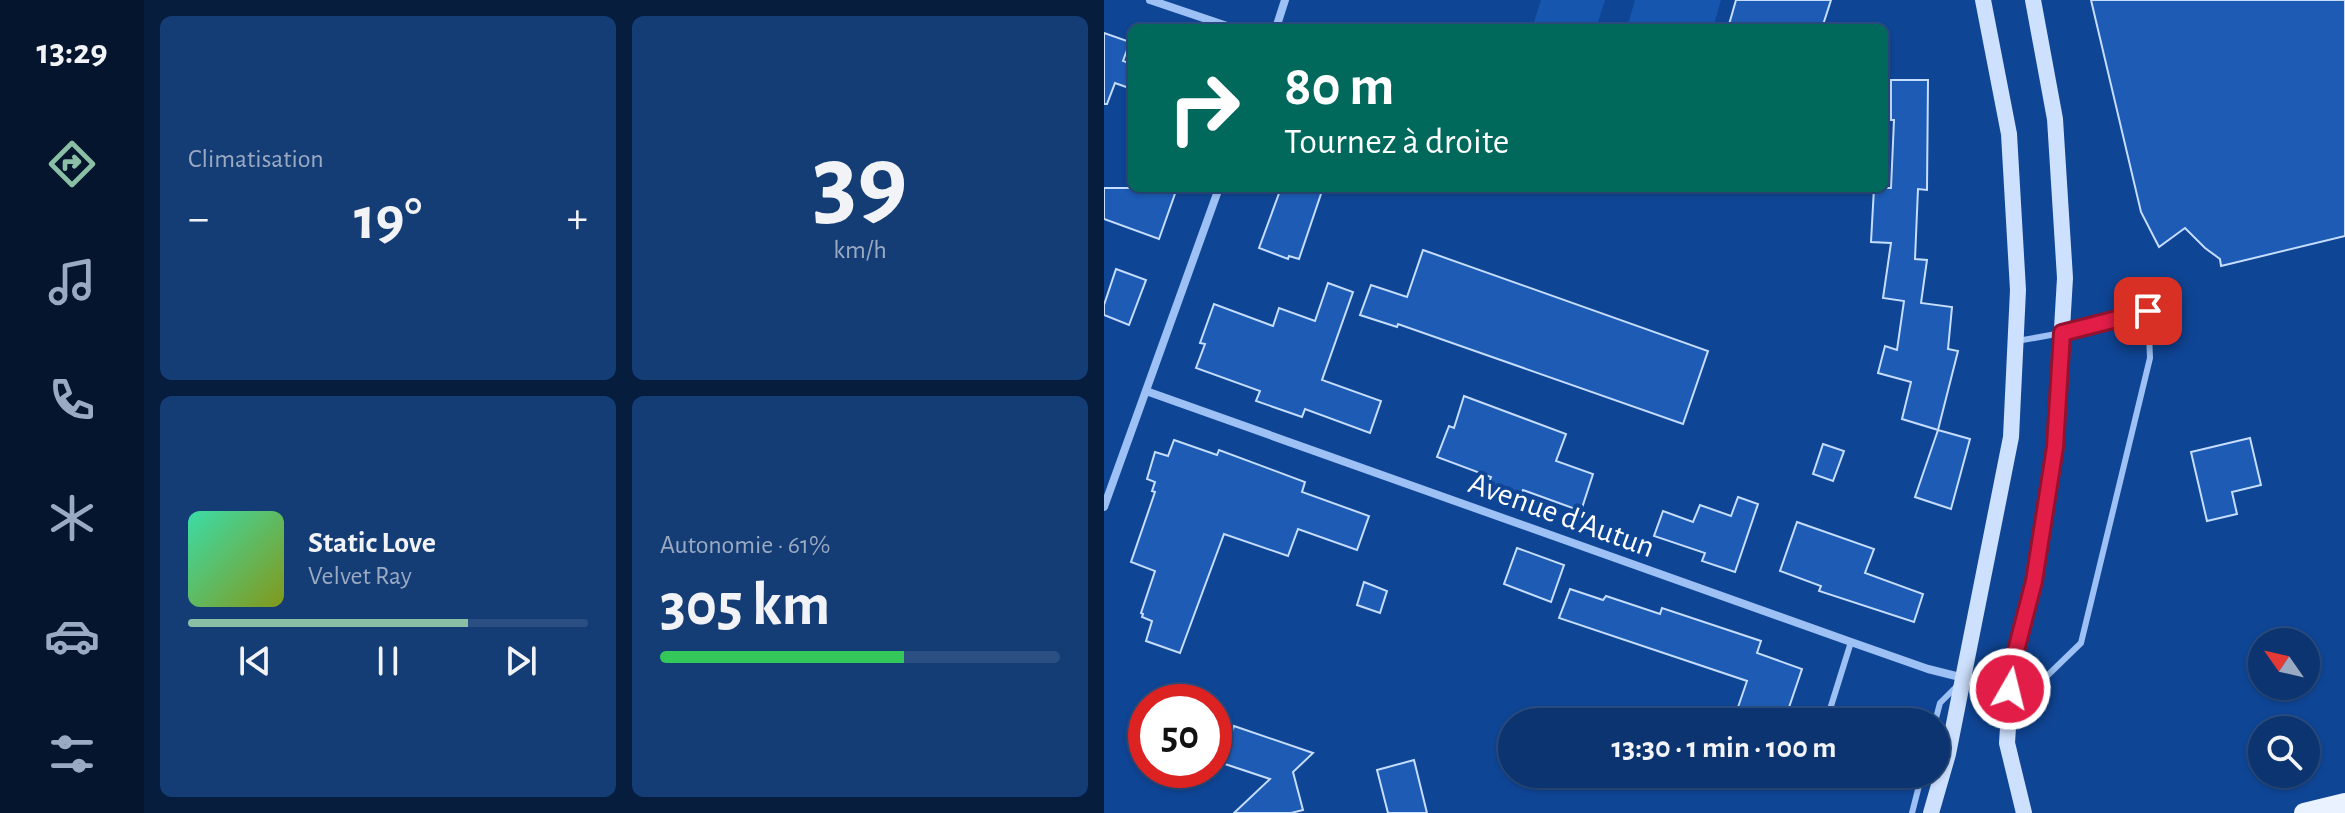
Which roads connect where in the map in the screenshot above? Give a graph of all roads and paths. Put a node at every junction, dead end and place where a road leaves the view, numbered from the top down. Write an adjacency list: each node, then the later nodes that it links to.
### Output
1 (1150, 0): 5 (street)
2 (1285, 0): 6 (street)
3 (1983, 0): 9 (main road)
4 (2033, 0): 8 (main road)
5 (1221, 24)
6 (1277, 24)
7 (1218, 192): 10 (street)
8 (2062, 333): 9 (lane); 17 (main road); 17 (lane)
9 (2016, 341): 14 (main road)
10 (1146, 391): 11 (street); 13 (street, Avenue d'Autun)
11 (1108, 480): 12 (street)
12 (1104, 507)
13 (1851, 642): 14 (street, Avenue d'Autun); 15 (lane)
14 (1964, 678): 16 (lane); 21 (main road)
15 (1830, 708)
16 (1939, 708)
17 (2008, 713): 22 (main road)
18 (1918, 788): 20 (lane)
19 (2345, 803): 23 (main road)
20 (1912, 813)
21 (1931, 813)
22 (2024, 813)
23 (2304, 813)

